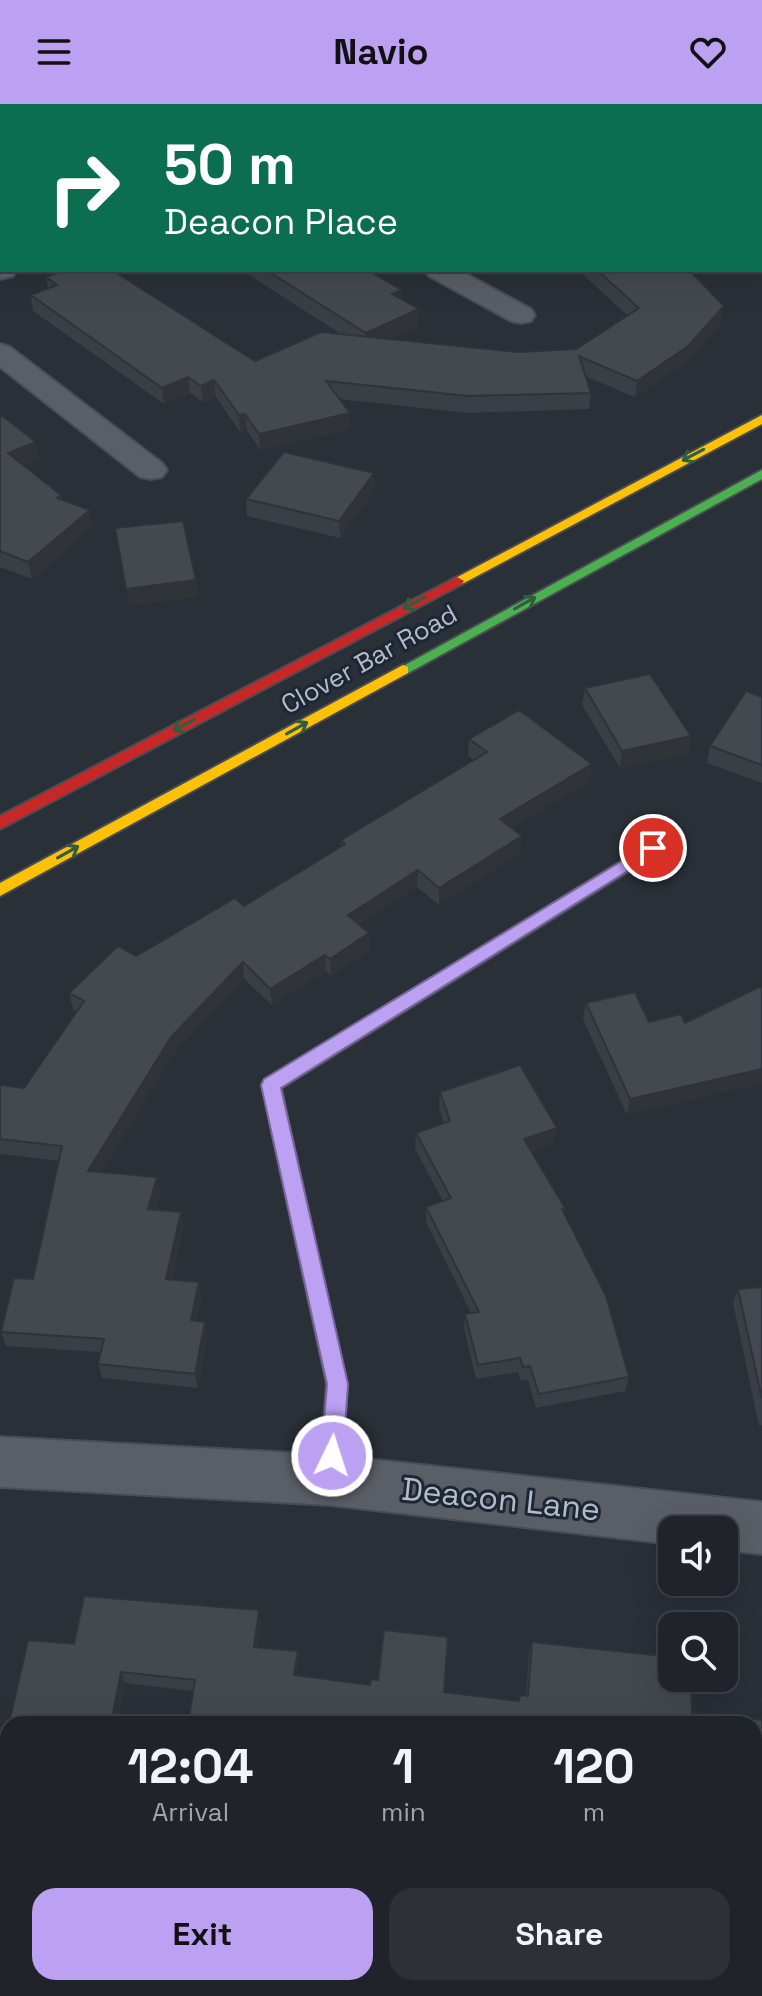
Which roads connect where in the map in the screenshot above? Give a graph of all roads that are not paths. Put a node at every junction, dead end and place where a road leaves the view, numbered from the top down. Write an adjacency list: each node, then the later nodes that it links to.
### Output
1 (443, 272): 2 (street)
2 (521, 315)
3 (0, 353): 5 (street)
4 (762, 419): 7 (main road, Clover Bar Road, one-way to 7)
5 (151, 470)
6 (762, 474): 9 (main road, Clover Bar Road, one-way to 6)
7 (0, 823)
8 (653, 848): 11 (main road)
9 (0, 890)
10 (0, 1462): 11 (street, Deacon Lane)
11 (330, 1480): 12 (street, Deacon Lane)
12 (762, 1528)

